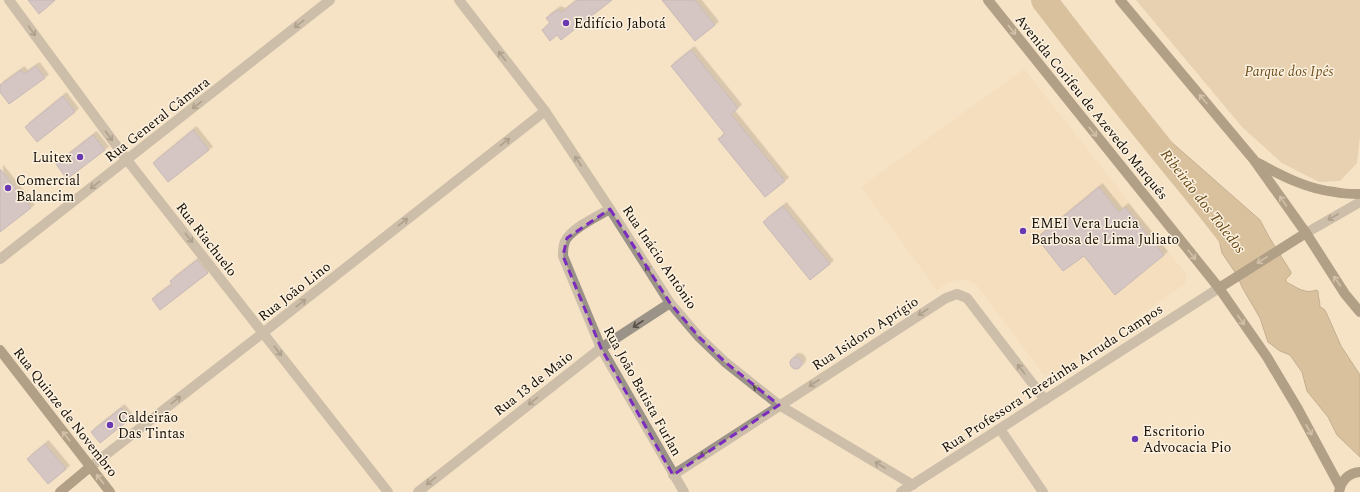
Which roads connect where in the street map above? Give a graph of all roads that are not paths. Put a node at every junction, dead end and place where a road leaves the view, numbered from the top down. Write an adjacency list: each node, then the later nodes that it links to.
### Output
1 (9, 0): 7 (street, Rua Riachuelo, one-way to 7)
2 (330, 0): 7 (street, Rua General Câmara, one-way to 7)
3 (459, 0): 6 (street, Rua Inácio Antônio, one-way to 3)
4 (988, 0): 14 (main road, Avenida Corifeu de Azevedo Marquês, one-way to 14)
5 (1120, 0): 8 (main road, one-way to 5)
6 (545, 110): 11 (street, Rua Inácio Antônio, one-way to 6); 17 (street, Rua João Lino, one-way to 6)
7 (127, 160): 13 (street, Rua General Câmara, one-way to 13); 17 (street, Rua Riachuelo, one-way to 17)
8 (1254, 160): 9 (main road); 12 (main road, one-way to 8)
9 (1360, 194)
10 (1360, 202): 12 (street, one-way to 12)
11 (610, 209): 15 (street, Rua Inácio Antônio, one-way to 11); 18 (street, Rua João Batista Furlan)
12 (1306, 233): 14 (main road, one-way to 14); 16 (main road, one-way to 12)
13 (0, 259)
14 (1218, 288): 20 (street, Rua Professora Terezinha Arruda Campos); 27 (main road, Avenida Corifeu de Azevedo Marquês, one-way to 27)
15 (670, 302): 18 (street, Rua 13 de Maio, one-way to 18); 21 (street, Rua Inácio Antônio, one-way to 15)
16 (1360, 312)
17 (264, 332): 23 (street, Rua João Lino, one-way to 17); 30 (street, Rua Riachuelo, one-way to 30)
18 (601, 348): 25 (street, Rua João Batista Furlan); 31 (street, Rua 13 de Maio, one-way to 31)
19 (0, 350): 23 (main road, Rua Quinze de Novembro, one-way to 19)
20 (1044, 400): 21 (street, Rua Isidoro Aprígio, one-way to 21); 22 (street, Rua Professora Terezinha Arruda Campos)
21 (779, 405): 25 (street, Rua Isidoro Aprígio, one-way to 25); 26 (street, Rua Inácio Antônio, one-way to 21)
22 (1000, 429): 26 (street, Rua Professora Terezinha Arruda Campos); 34 (street)
23 (90, 467): 28 (main road, Rua João Lino); 29 (main road, Rua Quinze de Novembro, one-way to 23)
24 (1360, 472): 27 (main road)
25 (673, 475): 32 (street, Rua João Batista Furlan)
26 (913, 485): 33 (street, Rua Professora Terezinha Arruda Campos)
27 (1340, 489)
28 (60, 492)
29 (110, 492)
30 (388, 492)
31 (418, 492)
32 (684, 492)
33 (901, 492)
34 (1043, 492)

